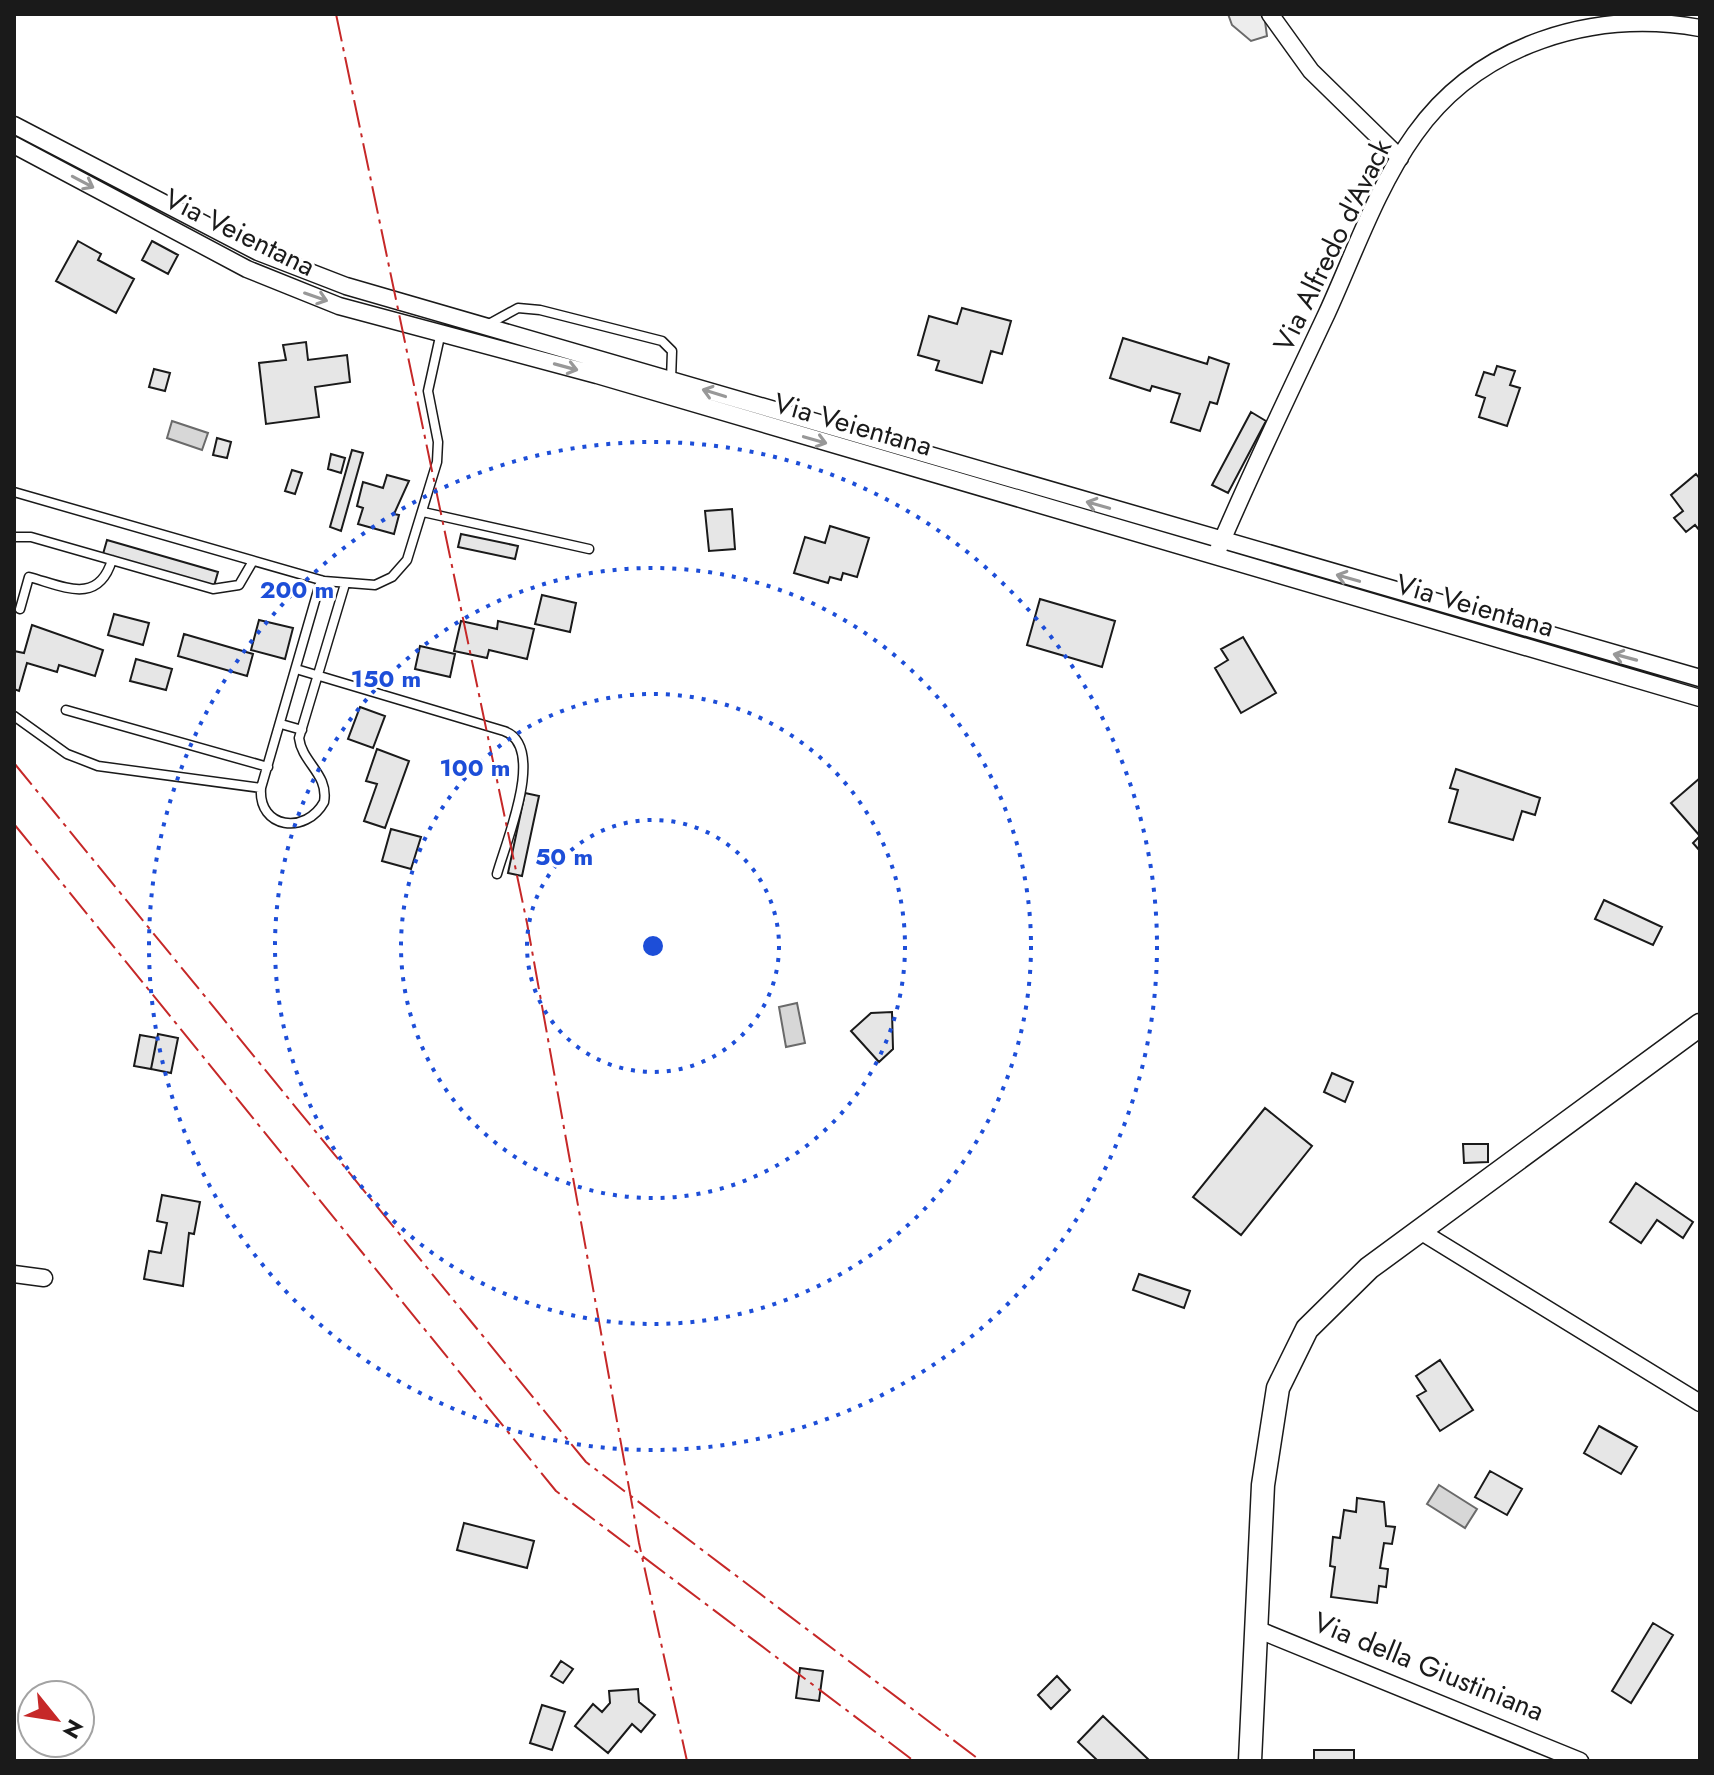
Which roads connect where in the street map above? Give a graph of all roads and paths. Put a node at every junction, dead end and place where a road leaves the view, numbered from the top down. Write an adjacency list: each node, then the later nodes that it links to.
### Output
1 (1270, 14): 5 (street)
2 (1700, 28): 5 (street, Via Alfredo d'Avack)
3 (14, 125): 6 (street, Via Veientana)
4 (14, 145): 8 (street, Via Veientana, one-way to 8)
5 (1400, 158): 13 (street, Via Alfredo d'Avack)
6 (446, 315): 7 (street, Via Veientana); 8 (street)
7 (487, 325): 9 (street, Via Veientana); 9 (lane)
8 (441, 332): 11 (lane); 13 (street, Via Veientana, one-way to 13)
9 (671, 380): 13 (street, Via Veientana, one-way to 9)
10 (14, 492): 16 (lane)
11 (423, 512): 14 (lane); 18 (lane)
12 (14, 537): 15 (lane)
13 (1219, 548): 22 (street, Via Veientana, one-way to 13); 23 (street, Via Veientana)
14 (589, 549)
15 (112, 560): 16 (lane); 19 (lane)
16 (253, 561): 17 (lane)
17 (321, 580): 18 (lane); 20 (lane)
18 (345, 584): 21 (lane)
19 (20, 609)
20 (296, 669): 21 (lane); 26 (lane)
21 (318, 676): 27 (lane); 30 (lane)
22 (1700, 678)
23 (1700, 698)
24 (66, 710): 28 (lane)
25 (14, 716): 29 (lane)
26 (281, 724): 27 (lane); 28 (lane)
27 (302, 730): 29 (lane)
28 (268, 767): 29 (lane)
29 (261, 788)
30 (497, 874)
31 (1700, 1025): 32 (street)
32 (1420, 1231): 35 (street); 36 (street)
33 (14, 1274): 34 (street)
34 (44, 1278)
35 (1700, 1403)
36 (1254, 1628): 37 (street); 38 (street, Via della Giustiniana)
37 (1250, 1761)
38 (1580, 1761)

